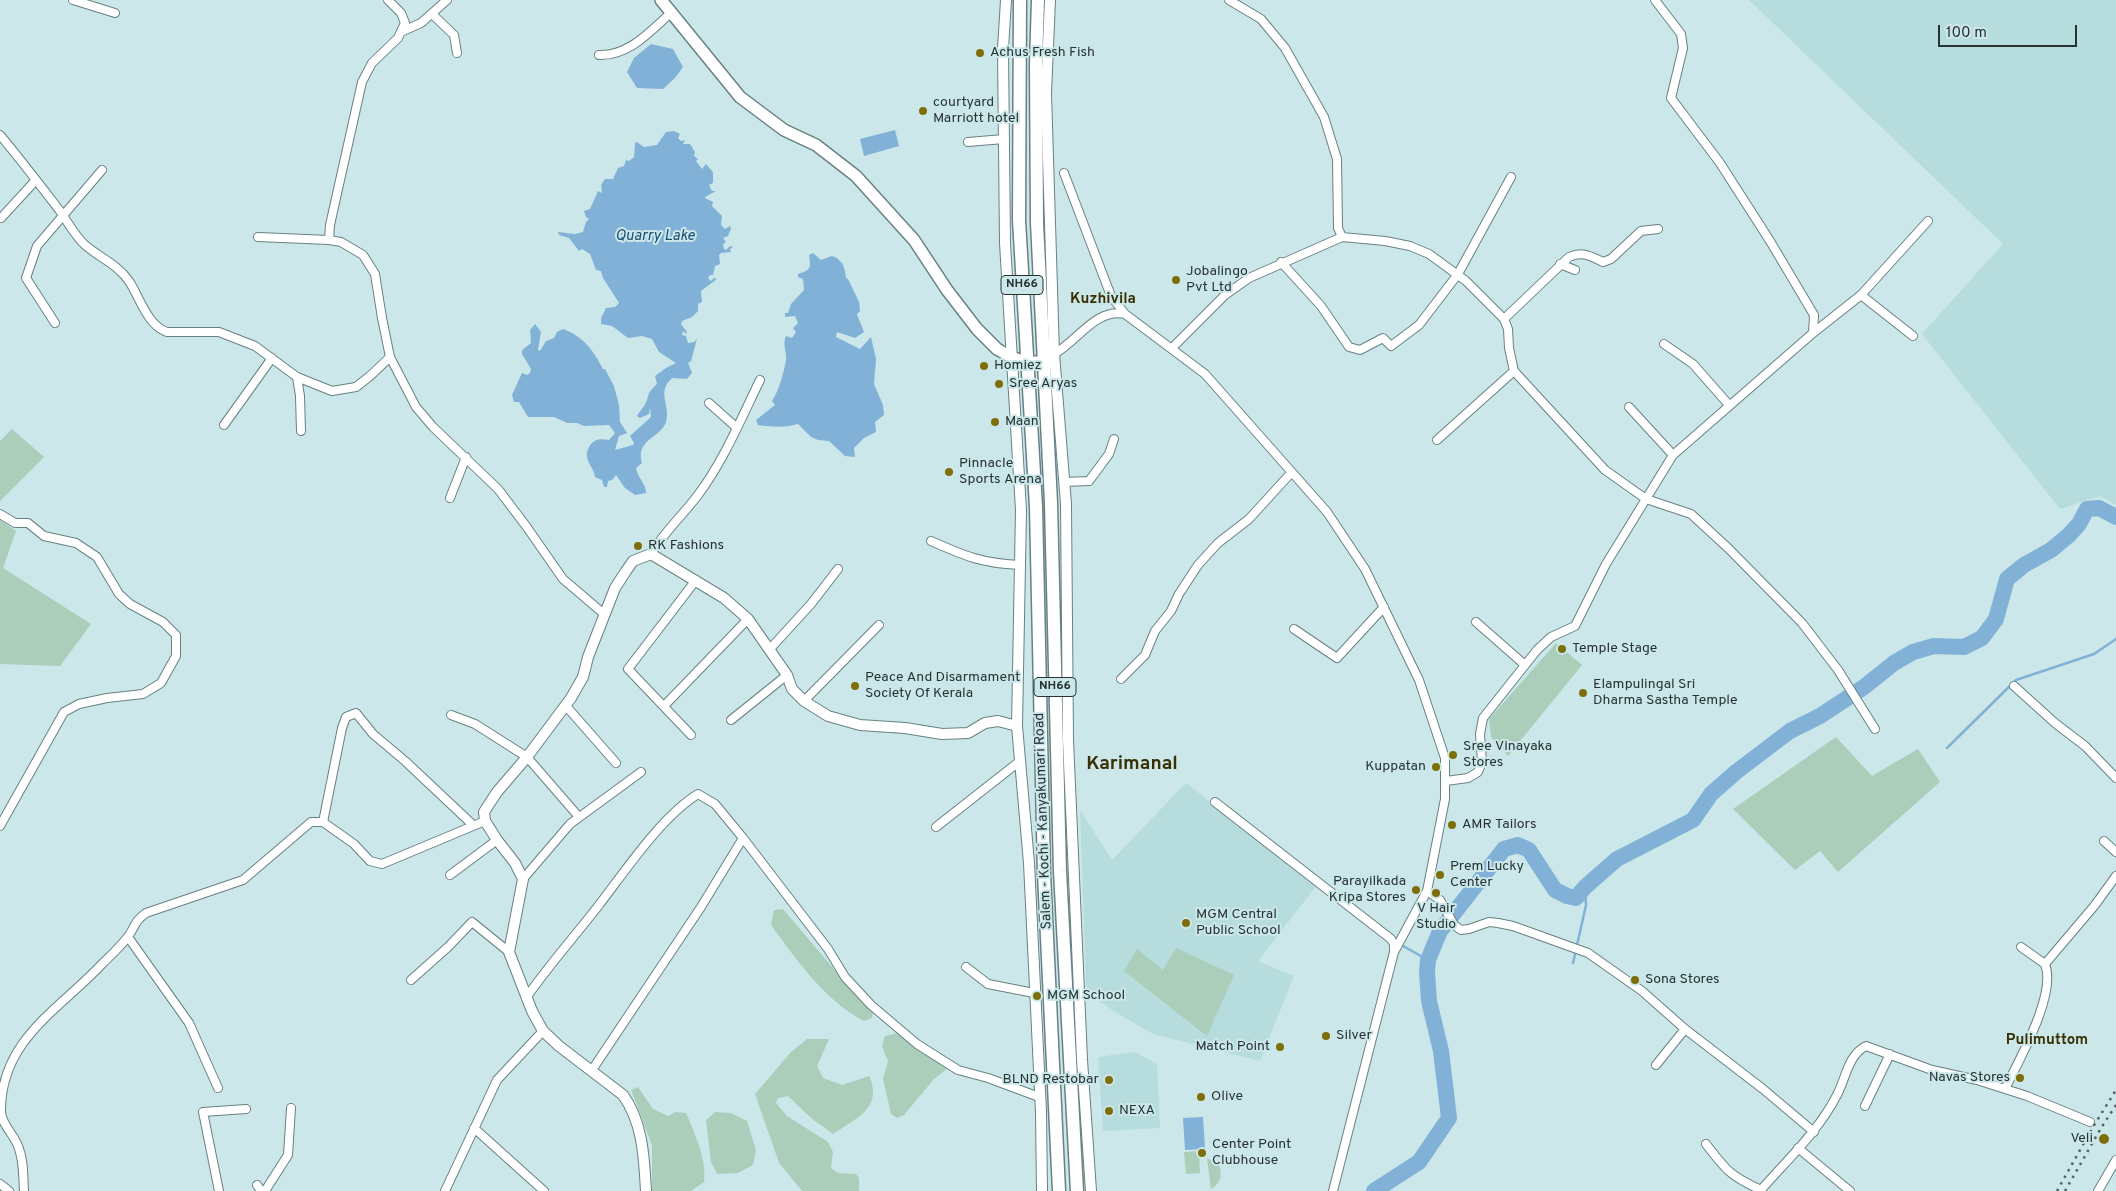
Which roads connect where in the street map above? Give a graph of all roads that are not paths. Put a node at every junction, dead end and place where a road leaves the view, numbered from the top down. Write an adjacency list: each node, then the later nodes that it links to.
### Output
1 (73, 0): 12 (street)
2 (388, 0): 14 (street)
3 (447, 0): 13 (street)
4 (661, 0): 11 (main road)
5 (1006, 0): 18 (street)
6 (1020, 0): 47 (highway, Salem - Kochi - Kanyakumari Road / NH66)
7 (1038, 0): 48 (highway, Salem - Kochi - Kanyakumari Road / NH66)
8 (1050, 0): 43 (street)
9 (1229, 0): 28 (street)
10 (1655, 0): 39 (street)
11 (672, 12): 16 (street); 45 (main road)
12 (115, 13)
13 (432, 14): 14 (street); 15 (street)
14 (403, 31): 30 (street)
15 (457, 53)
16 (600, 54)
17 (0, 135): 23 (street)
18 (1004, 139): 19 (street); 45 (street)
19 (968, 142)
20 (102, 170): 24 (street)
21 (1064, 173): 36 (street)
22 (1511, 177): 34 (street)
23 (36, 180): 24 (street); 25 (street)
24 (62, 214): 38 (street); 46 (street)
25 (0, 218)
26 (1928, 220): 35 (street)
27 (1658, 229): 32 (street)
28 (1342, 236): 31 (street); 34 (street)
29 (258, 237): 30 (street)
30 (329, 240): 44 (street)
31 (1282, 262): 34 (street); 42 (street)
32 (1560, 264): 33 (street); 37 (street)
33 (1575, 270)
34 (1458, 274): 37 (street)
35 (1861, 295): 39 (street); 40 (street)
36 (1125, 314): 42 (street); 43 (street)
37 (1504, 319): 49 (street)
38 (55, 323)
39 (1813, 333): 53 (street)
40 (1913, 336)
41 (1664, 344): 53 (street)
42 (1172, 348): 62 (street)
43 (1054, 354): 48 (street); 63 (street)
44 (390, 357): 50 (street); 61 (street)
45 (1011, 357): 47 (main road); 69 (street)
46 (272, 358): 50 (street); 55 (street)
47 (1026, 362): 48 (main road); 148 (highway, Salem - Kochi - Kanyakumari Road / NH66)
48 (1043, 362): 149 (highway, Salem - Kochi - Kanyakumari Road / NH66)
49 (1514, 371): 59 (street); 65 (street)
50 (297, 377): 57 (street)
51 (760, 380): 56 (street)
52 (709, 403): 56 (street)
53 (1729, 405): 60 (street)
54 (1629, 407): 60 (street)
55 (224, 424)
56 (737, 428): 68 (street)
57 (300, 431)
58 (1114, 440): 63 (street)
59 (1437, 440)
60 (1673, 455): 65 (street)
61 (466, 457): 64 (street); 73 (street)
62 (1291, 473): 72 (street); 81 (street)
63 (1064, 482): 150 (street)
64 (450, 498)
65 (1646, 499): 79 (street); 89 (street)
66 (0, 514): 102 (street)
67 (931, 541): 69 (street)
68 (651, 554): 71 (street); 73 (street)
69 (1020, 566): 88 (street)
70 (838, 569): 78 (street)
71 (696, 580): 74 (street); 85 (street)
72 (1384, 607): 77 (street); 96 (street)
73 (604, 614): 84 (street)
74 (748, 619): 78 (street); 85 (street)
75 (1476, 622): 79 (street)
76 (879, 625): 83 (street)
77 (1294, 629)
78 (769, 650): 80 (street)
79 (1525, 665): 96 (street)
80 (786, 675): 83 (street); 87 (street)
81 (1121, 679)
82 (2014, 686): 95 (street)
83 (804, 701): 88 (street)
84 (566, 706): 91 (street); 93 (street)
85 (664, 706): 90 (street)
86 (451, 715): 91 (street)
87 (731, 720)
88 (1017, 726): 92 (street)
89 (1876, 729)
90 (691, 735)
91 (527, 756): 98 (street); 99 (street)
92 (1020, 761): 103 (street); 119 (street)
93 (616, 763)
94 (641, 772): 98 (street)
95 (2116, 778)
96 (1446, 780): 111 (street)
97 (1215, 802): 115 (street)
98 (580, 817): 110 (street)
99 (485, 821): 101 (street); 105 (street)
100 (323, 822): 101 (street); 101 (street); 112 (street)
101 (473, 825)
102 (0, 826)
103 (936, 827)
104 (743, 838): 120 (street); 125 (street); 128 (street)
105 (496, 840): 108 (street); 110 (street)
106 (2104, 841): 107 (street)
107 (2116, 852)
108 (450, 875)
109 (2116, 876): 116 (street)
110 (523, 879): 114 (street)
111 (1427, 891): 115 (street); 121 (street)
112 (128, 937): 126 (street); 141 (street)
113 (2021, 947): 116 (street)
114 (509, 952): 118 (street); 120 (street)
115 (1394, 952): 151 (street)
116 (2045, 964): 127 (street)
117 (966, 967): 119 (street)
118 (411, 980)
119 (1034, 993): 128 (street)
120 (526, 998): 122 (street)
121 (1685, 1029): 124 (street); 134 (street)
122 (543, 1031): 125 (street); 133 (street)
123 (1890, 1054): 127 (street); 129 (street); 134 (street)
124 (1656, 1065)
125 (592, 1070): 146 (street)
126 (218, 1088)
127 (2005, 1089): 132 (street)
128 (1039, 1097): 147 (street)
129 (1865, 1106)
130 (291, 1108): 143 (street)
131 (246, 1109): 142 (street)
132 (2090, 1122)
133 (474, 1128): 144 (street); 145 (street)
134 (1814, 1132): 136 (street)
135 (1706, 1144): 139 (street)
136 (1798, 1148): 139 (street); 152 (street)
137 (2116, 1160): 153 (street)
138 (0, 1184): 140 (street)
139 (1760, 1190)
140 (9, 1191)
141 (24, 1191)
142 (220, 1191)
143 (265, 1191)
144 (445, 1191)
145 (544, 1191)
146 (646, 1191)
147 (1042, 1191)
148 (1059, 1191)
149 (1077, 1191)
150 (1091, 1191)
151 (1333, 1191)
152 (1850, 1191)
153 (2098, 1191)

